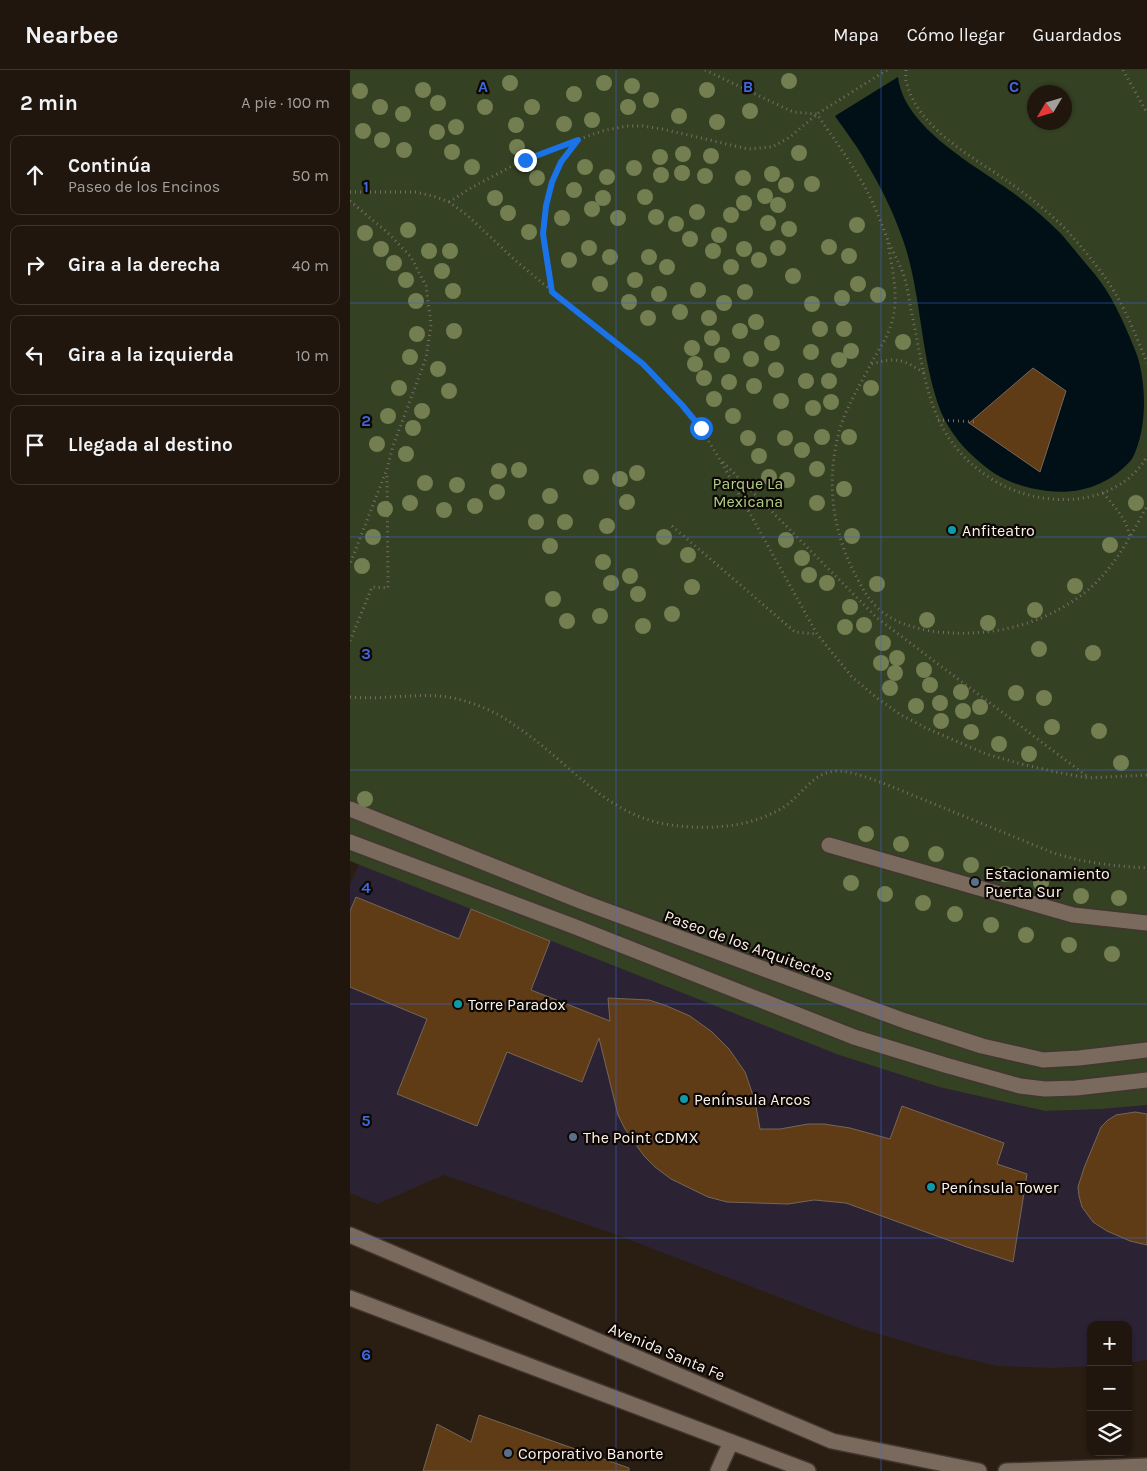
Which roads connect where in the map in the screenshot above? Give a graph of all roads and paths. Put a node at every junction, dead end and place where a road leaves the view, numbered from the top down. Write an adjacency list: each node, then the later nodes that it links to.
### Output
1 (705, 70): 6 (path)
2 (887, 70): 6 (path)
3 (906, 70): 14 (path)
4 (1123, 70): 5 (path)
5 (1147, 113)
6 (817, 114): 7 (path); 11 (path)
7 (578, 140): 10 (path); 12 (path)
8 (350, 192): 10 (path)
9 (350, 201): 20 (path)
10 (449, 202): 12 (path)
11 (887, 237): 13 (path); 15 (path)
12 (552, 292): 19 (path)
13 (871, 364): 15 (path); 26 (path)
14 (1147, 364)
15 (924, 374): 16 (path)
16 (938, 420): 17 (path); 21 (path)
17 (976, 422)
18 (1147, 456): 21 (path)
19 (719, 458): 27 (path); 28 (path)
20 (387, 469): 25 (path); 29 (path)
21 (1103, 493): 24 (path)
22 (1147, 506): 24 (path)
23 (672, 526): 28 (path)
24 (1130, 538): 26 (path)
25 (350, 564)
26 (882, 612): 27 (path)
27 (877, 618): 32 (path)
28 (817, 634): 32 (path)
29 (350, 641)
30 (350, 696): 36 (path)
31 (1147, 775): 32 (path)
32 (1088, 778)
33 (350, 809): 37 (street, Paseo de los Arquitectos)
34 (350, 842): 39 (street)
35 (829, 845): 38 (street)
36 (1147, 868)
37 (583, 902): 39 (street); 40 (street, Paseo de los Arquitectos)
38 (1147, 923)
39 (573, 926): 41 (street)
40 (1147, 1050)
41 (1147, 1080)
42 (350, 1235): 48 (street, Avenida Santa Fe)
43 (350, 1298): 44 (street)
44 (731, 1442): 46 (street); 47 (street)
45 (1147, 1466): 49 (street)
46 (718, 1471)
47 (808, 1471)
48 (979, 1471)
49 (1006, 1471)

